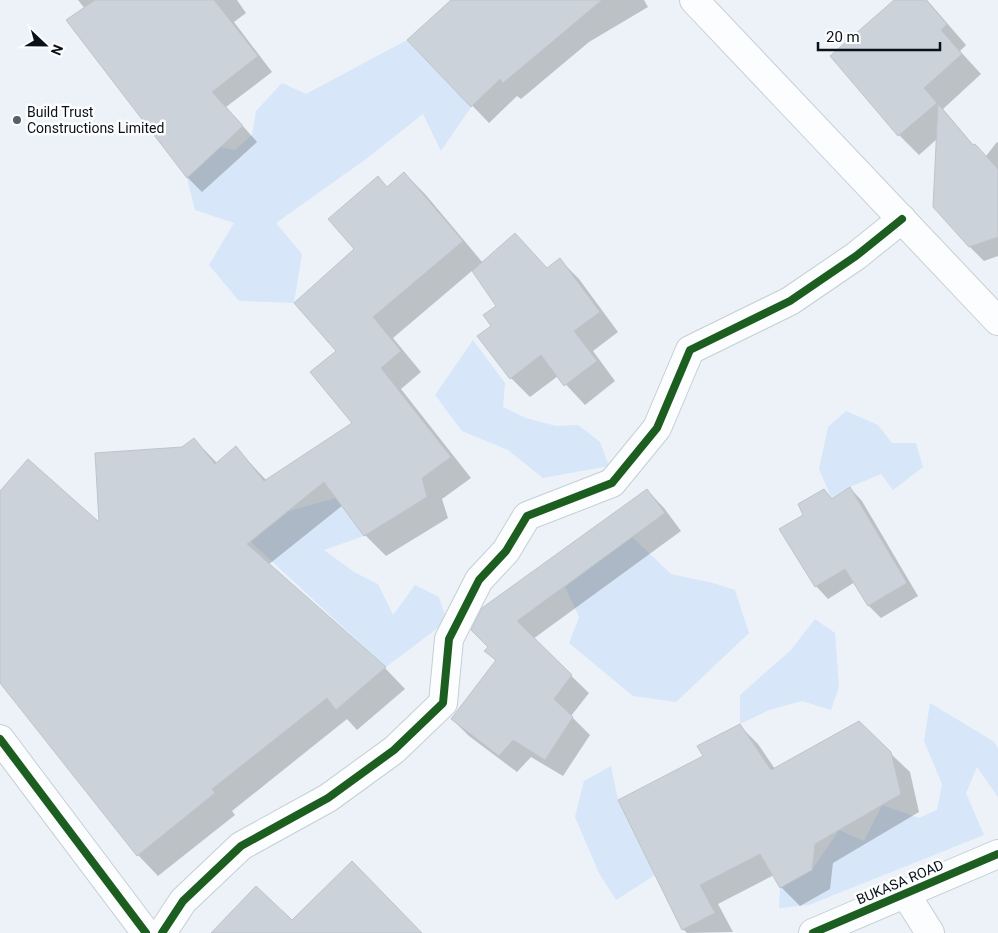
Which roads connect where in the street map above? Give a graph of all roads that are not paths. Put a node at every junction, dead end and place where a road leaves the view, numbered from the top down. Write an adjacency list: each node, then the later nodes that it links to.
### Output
1 (694, 0): 2 (street)
2 (902, 219): 3 (street); 8 (street)
3 (998, 321)
4 (0, 739): 7 (street)
5 (998, 854): 6 (street, BUKASA ROAD)
6 (905, 894): 9 (street, BUKASA ROAD); 10 (street)
7 (146, 933)
8 (162, 933)
9 (813, 933)
10 (930, 933)

